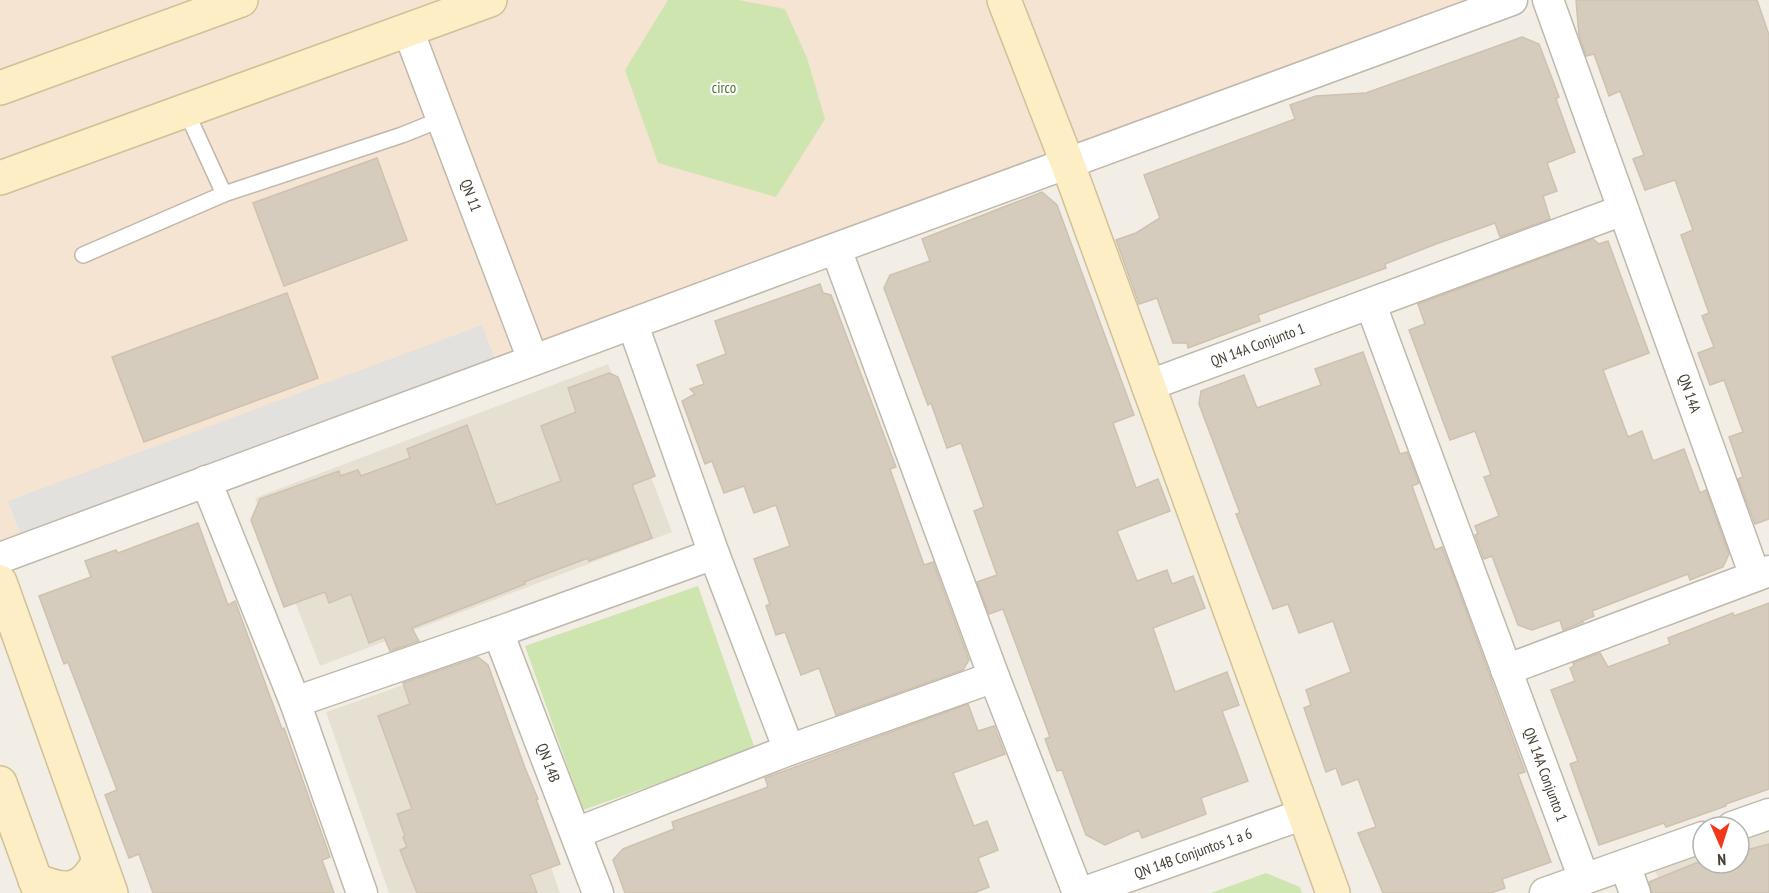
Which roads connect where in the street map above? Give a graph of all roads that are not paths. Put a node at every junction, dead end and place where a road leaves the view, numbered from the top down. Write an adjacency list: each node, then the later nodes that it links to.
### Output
1 (241, 0): 7 (main road)
2 (490, 0): 6 (main road)
3 (1004, 0): 10 (main road)
4 (1512, 0): 10 (street)
5 (1548, 0): 13 (street, QN 14A)
6 (408, 30): 8 (main road); 9 (street, QN 11)
7 (0, 88)
8 (186, 111): 11 (main road); 12 (lane)
9 (442, 119): 12 (lane); 18 (street, QN 11)
10 (1067, 162): 14 (street); 19 (main road)
11 (0, 178)
12 (224, 194): 15 (lane)
13 (1623, 210): 16 (street, QN 14A Conjunto 1); 23 (street, QN 14A)
14 (836, 249): 17 (street); 27 (street)
15 (83, 255)
16 (1371, 304): 19 (street, QN 14A Conjunto 1); 26 (street, QN 14A Conjunto 1)
17 (633, 325): 18 (street); 21 (street)
18 (533, 360): 20 (street)
19 (1147, 386): 31 (main road)
20 (206, 482): 22 (street); 28 (street)
21 (714, 554): 25 (street); 29 (street)
22 (0, 558)
23 (1762, 574): 26 (street)
24 (0, 582): 36 (main road)
25 (498, 632): 28 (street); 34 (street, QN 14B)
26 (1506, 670): 38 (street, QN 14A Conjunto 1)
27 (994, 677): 29 (street); 43 (street)
28 (295, 702): 41 (street)
29 (789, 750): 34 (street)
30 (0, 783): 39 (main road)
31 (1304, 814): 44 (street, QN 14B Conjuntos 1 a 6); 45 (main road)
32 (1769, 814): 33 (street)
33 (1751, 820)
34 (576, 833): 42 (street, QN 14B)
35 (1691, 841): 37 (street)
36 (99, 861): 39 (main road); 40 (main road)
37 (1625, 865): 38 (street); 47 (street)
38 (1584, 879): 46 (street)
39 (37, 886)
40 (111, 893)
41 (362, 893)
42 (598, 893)
43 (1078, 893)
44 (1082, 893)
45 (1333, 893)
46 (1545, 893)
47 (1635, 893)

